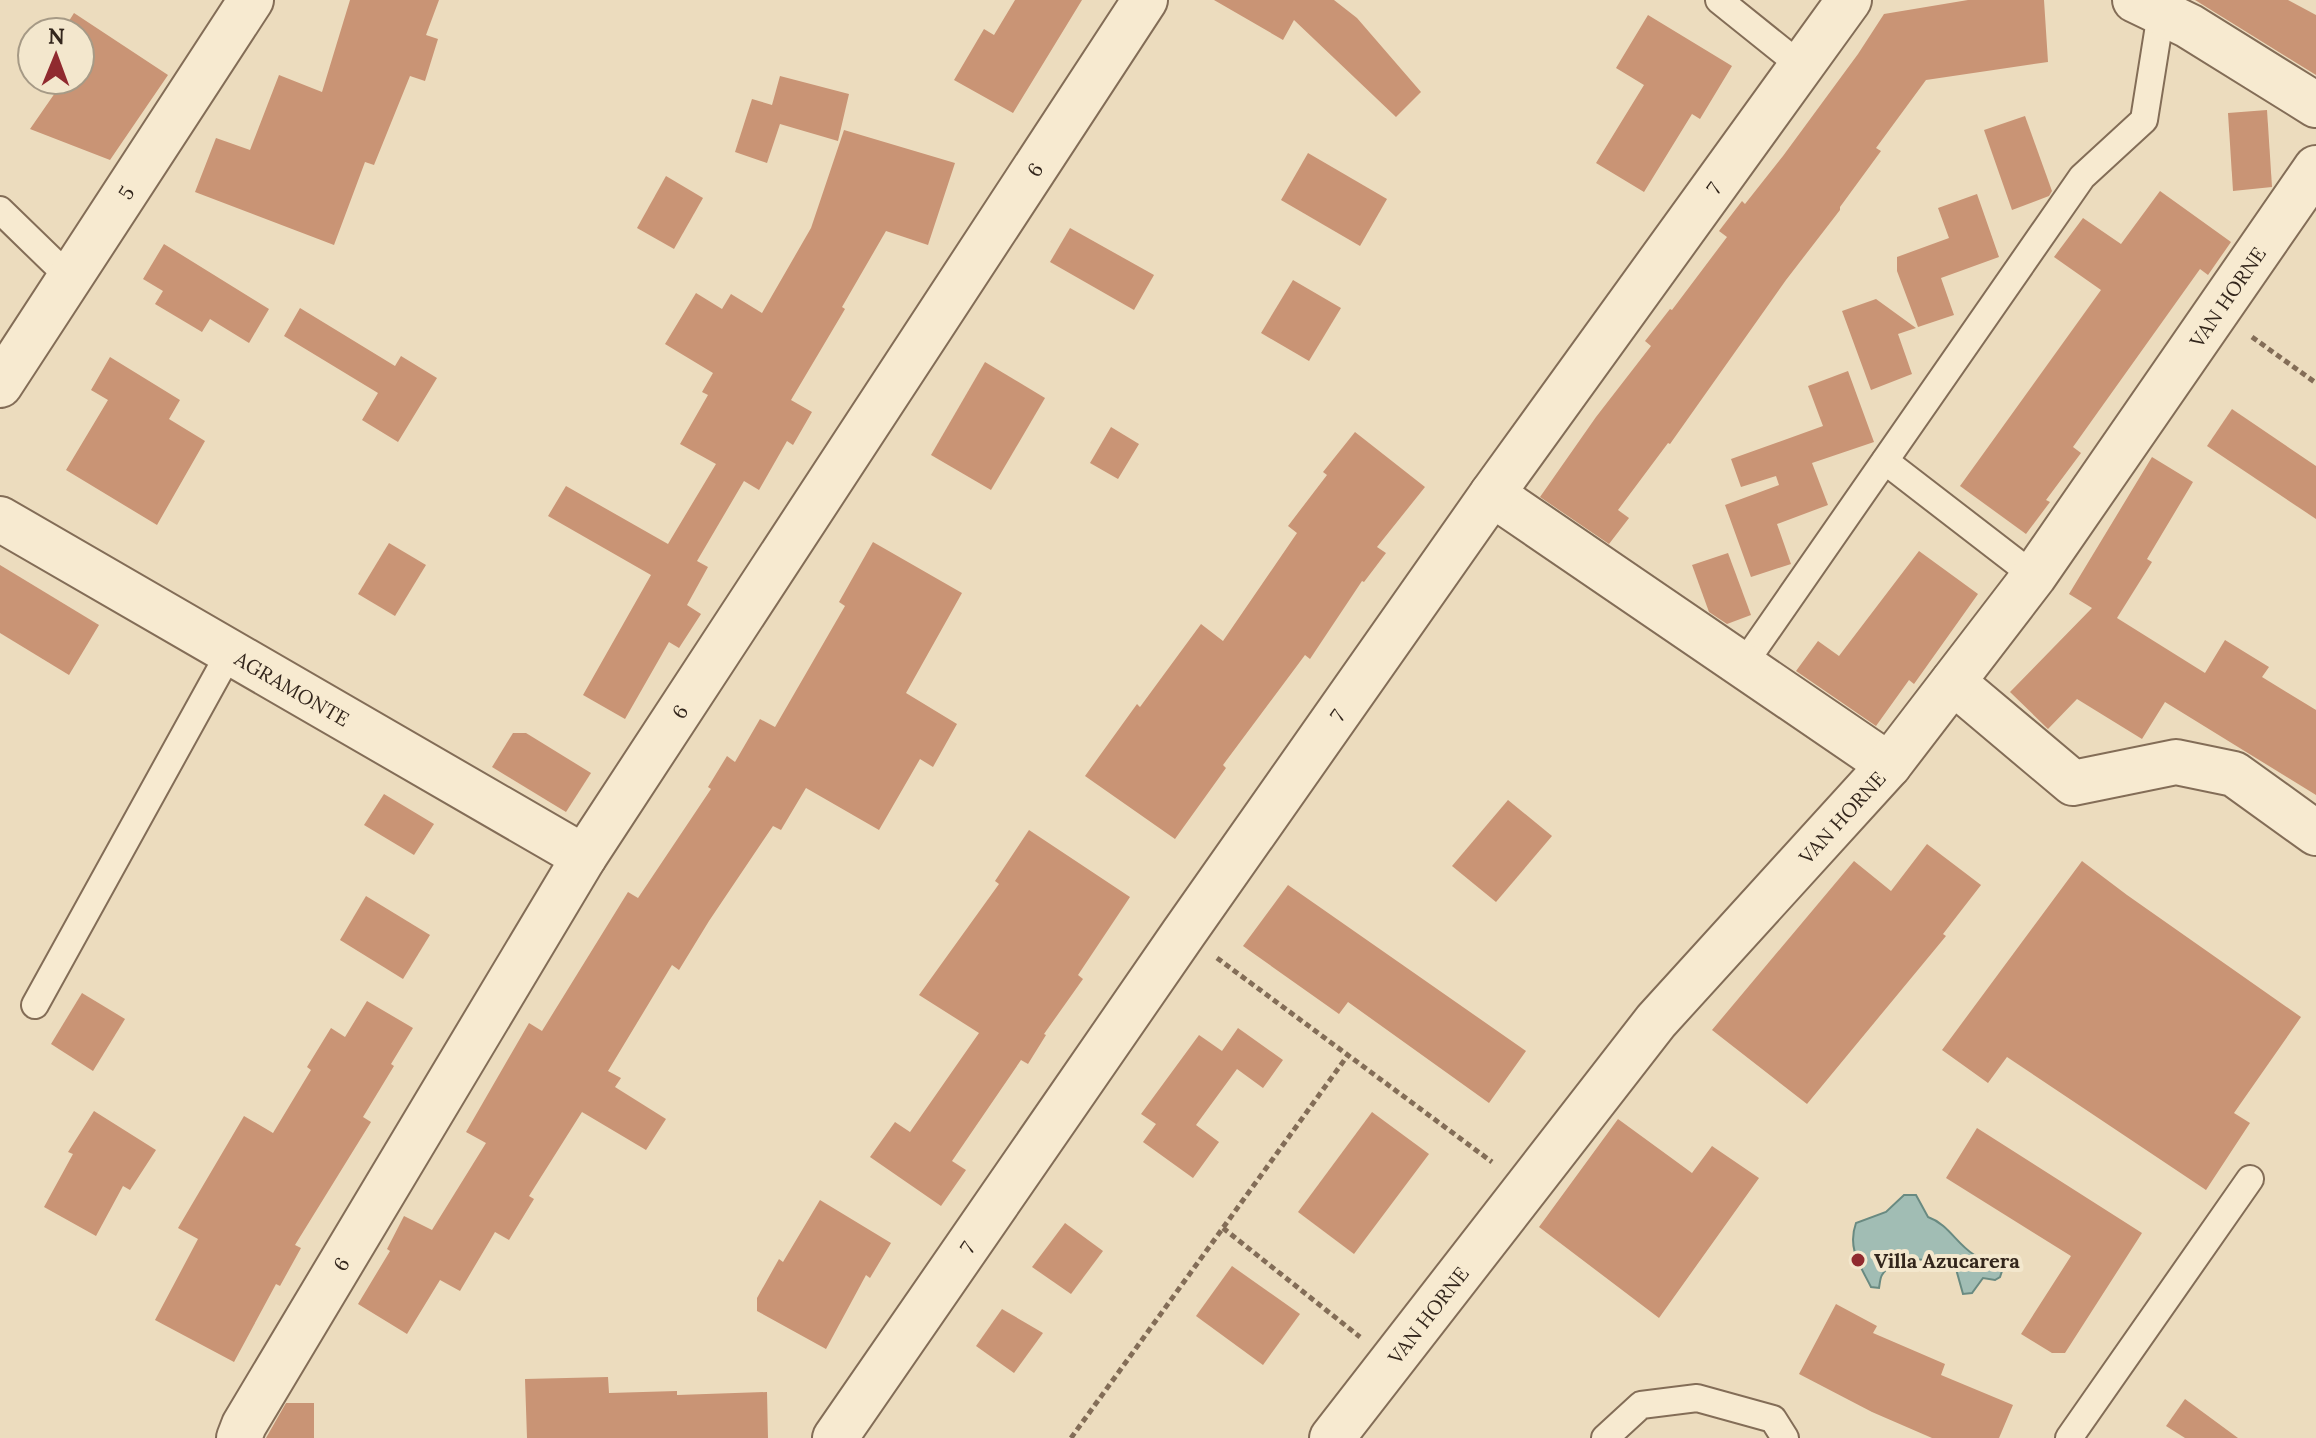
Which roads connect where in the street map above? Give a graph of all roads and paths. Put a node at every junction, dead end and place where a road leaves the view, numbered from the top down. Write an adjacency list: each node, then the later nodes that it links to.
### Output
1 (251, 0): 10 (street, 5)
2 (1145, 0): 23 (street, 6)
3 (1719, 0): 6 (lane)
4 (1849, 0): 6 (street, 7)
5 (2148, 6): 7 (street); 14 (lane)
6 (1801, 66): 15 (street, 7)
7 (2316, 105)
8 (2316, 168): 11 (street, VAN HORNE)
9 (0, 210): 10 (lane)
10 (70, 278): 13 (street, 5)
11 (2216, 312): 12 (path); 17 (street, VAN HORNE)
12 (2316, 383)
13 (0, 385)
14 (1885, 461): 17 (lane); 19 (lane)
15 (1492, 494): 19 (street); 24 (street, 7)
16 (0, 519): 18 (street, AGRAMONTE)
17 (2034, 576): 20 (street, VAN HORNE)
18 (230, 652): 23 (street, AGRAMONTE); 25 (lane)
19 (1743, 665): 21 (street)
20 (1953, 682): 21 (street, VAN HORNE); 22 (street)
21 (1889, 765): 28 (street, VAN HORNE)
22 (2316, 833)
23 (584, 857): 31 (street, 6)
24 (1183, 934): 26 (path); 32 (street, 7)
25 (35, 1005)
26 (1348, 1055): 28 (path); 29 (path)
27 (2250, 1179): 37 (lane)
28 (1525, 1186): 30 (street, VAN HORNE)
29 (1223, 1228): 30 (path); 33 (path)
30 (1391, 1361): 34 (street, VAN HORNE)
31 (239, 1438)
32 (835, 1438)
33 (1071, 1438)
34 (1332, 1438)
35 (1605, 1438): 36 (lane)
36 (1785, 1438)
37 (2069, 1438)

